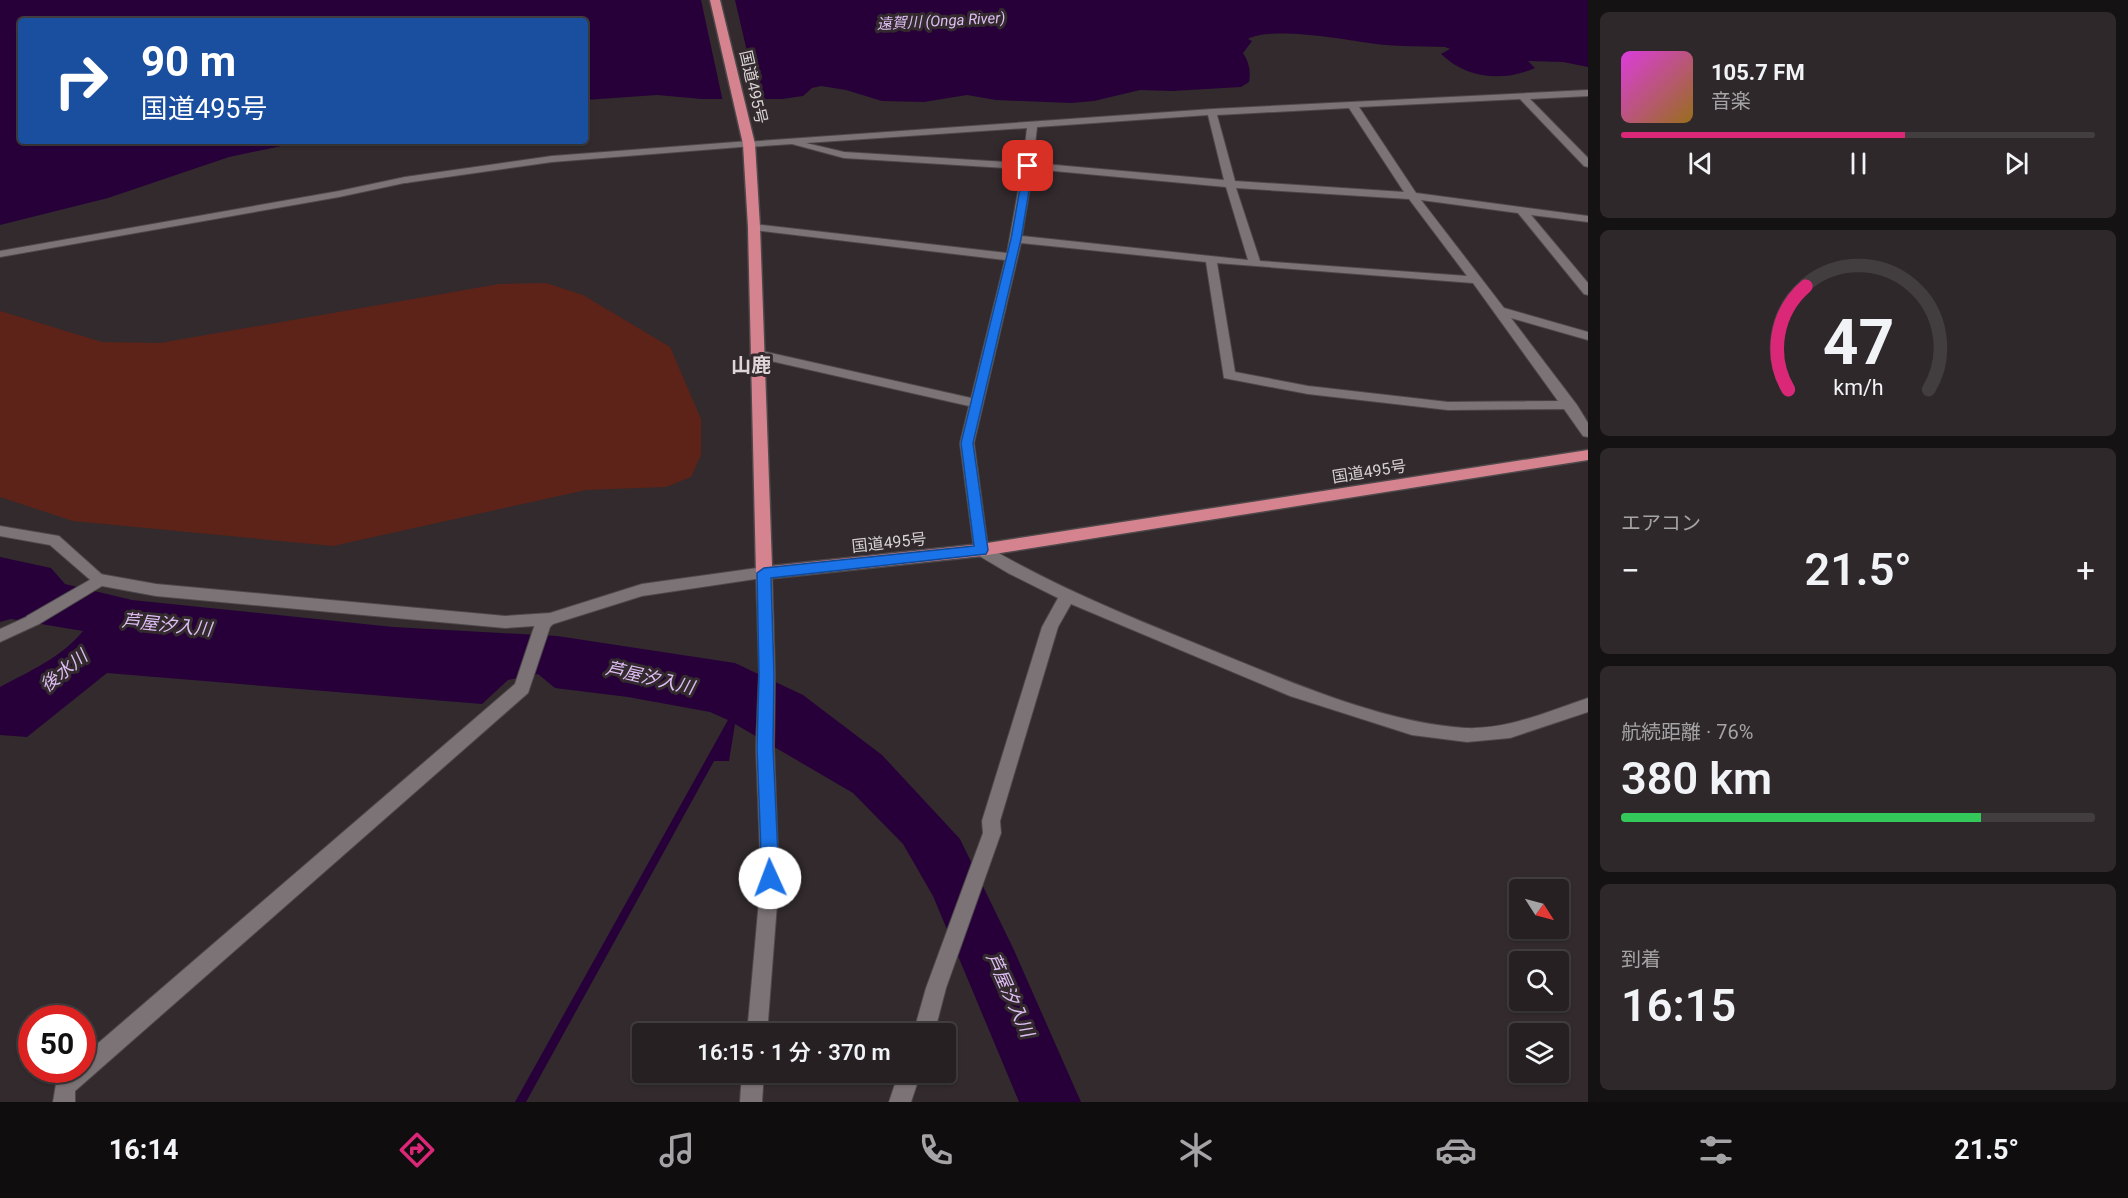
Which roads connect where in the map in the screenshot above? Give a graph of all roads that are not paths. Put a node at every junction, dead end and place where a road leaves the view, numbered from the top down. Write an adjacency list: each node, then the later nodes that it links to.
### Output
1 (715, 0): 8 (highway, 国道495号)
2 (1588, 93): 3 (street)
3 (1523, 97): 4 (street); 9 (street)
4 (1353, 106): 5 (street); 12 (street)
5 (1212, 112): 6 (street); 11 (street)
6 (1032, 124): 7 (street); 10 (street)
7 (781, 141): 8 (street); 10 (street)
8 (749, 144): 15 (highway, 国道495号); 17 (street)
9 (1588, 164)
10 (1028, 166): 11 (street); 16 (street)
11 (1230, 184): 12 (street); 20 (street)
12 (1412, 196): 13 (street); 21 (street)
13 (1523, 212): 14 (street); 22 (street)
14 (1588, 219)
15 (754, 227): 18 (street); 25 (highway, 国道495号)
16 (1016, 239): 18 (street); 19 (street)
17 (0, 254)
18 (1011, 257): 26 (street)
19 (1211, 260): 20 (street); 27 (street)
20 (1255, 264): 21 (street)
21 (1476, 280): 23 (street)
22 (1588, 291)
23 (1500, 311): 24 (street); 27 (street)
24 (1588, 336)
25 (758, 354): 26 (street); 32 (highway, 国道495号)
26 (976, 403): 31 (street)
27 (1570, 405): 28 (street)
28 (1588, 433)
29 (1588, 454): 31 (highway, 国道495号)
30 (0, 531): 33 (street)
31 (981, 550): 32 (highway, 国道495号); 34 (street)
32 (764, 573): 35 (street); 38 (street)
33 (96, 583): 35 (street); 36 (street)
34 (1067, 596): 37 (street); 39 (street)
35 (546, 622): 42 (street)
36 (0, 636)
37 (1588, 705)
38 (758, 1023)
39 (927, 1023)
40 (752, 1083): 43 (street)
41 (906, 1083): 44 (street)
42 (64, 1102)
43 (751, 1102)
44 (900, 1102)

